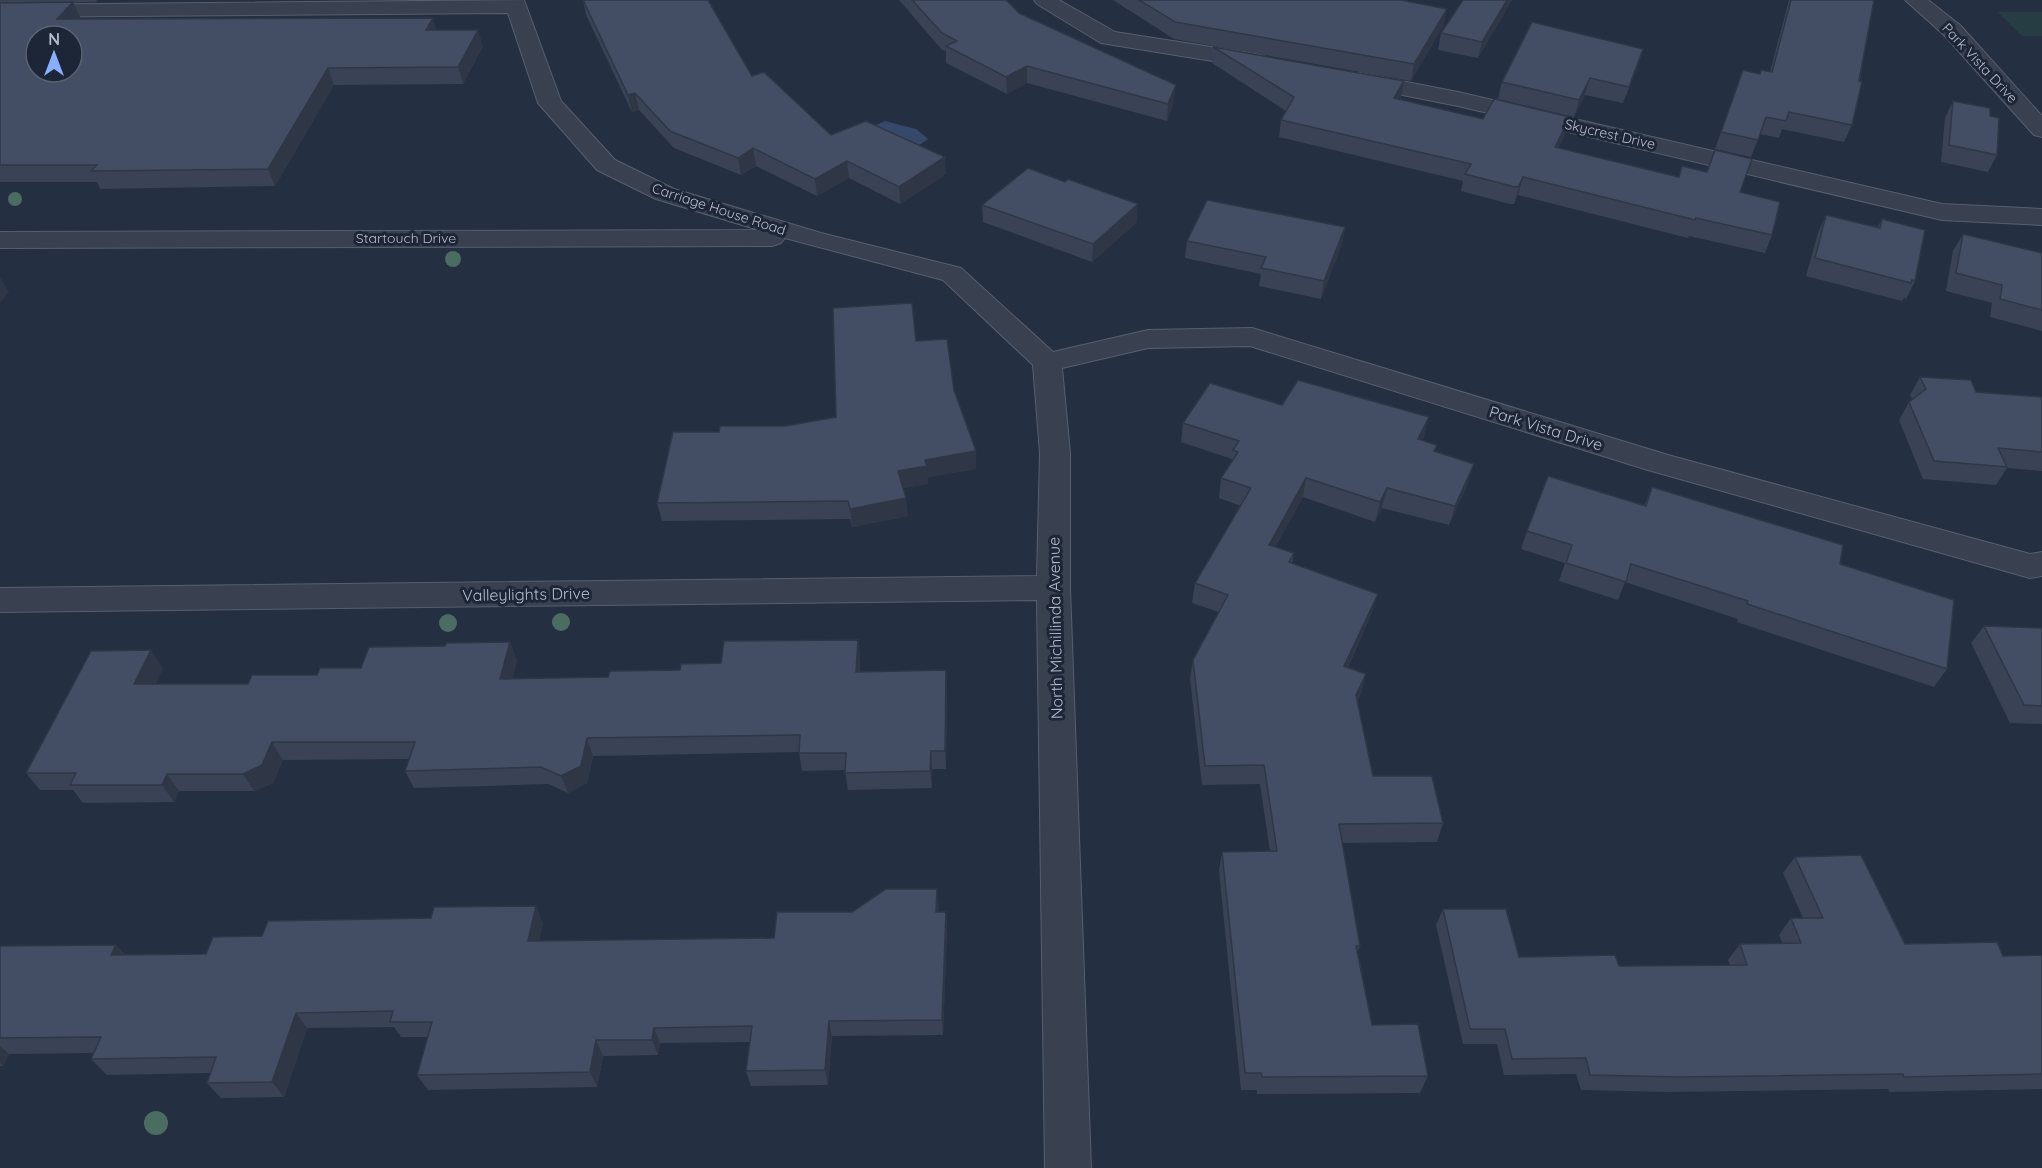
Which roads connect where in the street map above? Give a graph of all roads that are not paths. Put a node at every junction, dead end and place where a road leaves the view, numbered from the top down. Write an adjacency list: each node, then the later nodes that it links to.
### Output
1 (1044, 0): 5 (street)
2 (1915, 0): 7 (street, Park Vista Drive)
3 (516, 3): 4 (street); 9 (street, Carriage House Road)
4 (0, 11)
5 (1274, 64)
6 (1343, 77): 8 (street, Skycrest Drive)
7 (2042, 130)
8 (2042, 217)
9 (812, 238): 10 (street, Startouch Drive); 11 (street)
10 (0, 240)
11 (1047, 362): 12 (street, Park Vista Drive); 13 (street, North Michillinda Avenue)
12 (2042, 564)
13 (1053, 588): 14 (street, Valleylights Drive); 15 (street, North Michillinda Avenue)
14 (0, 600)
15 (1068, 1168)

